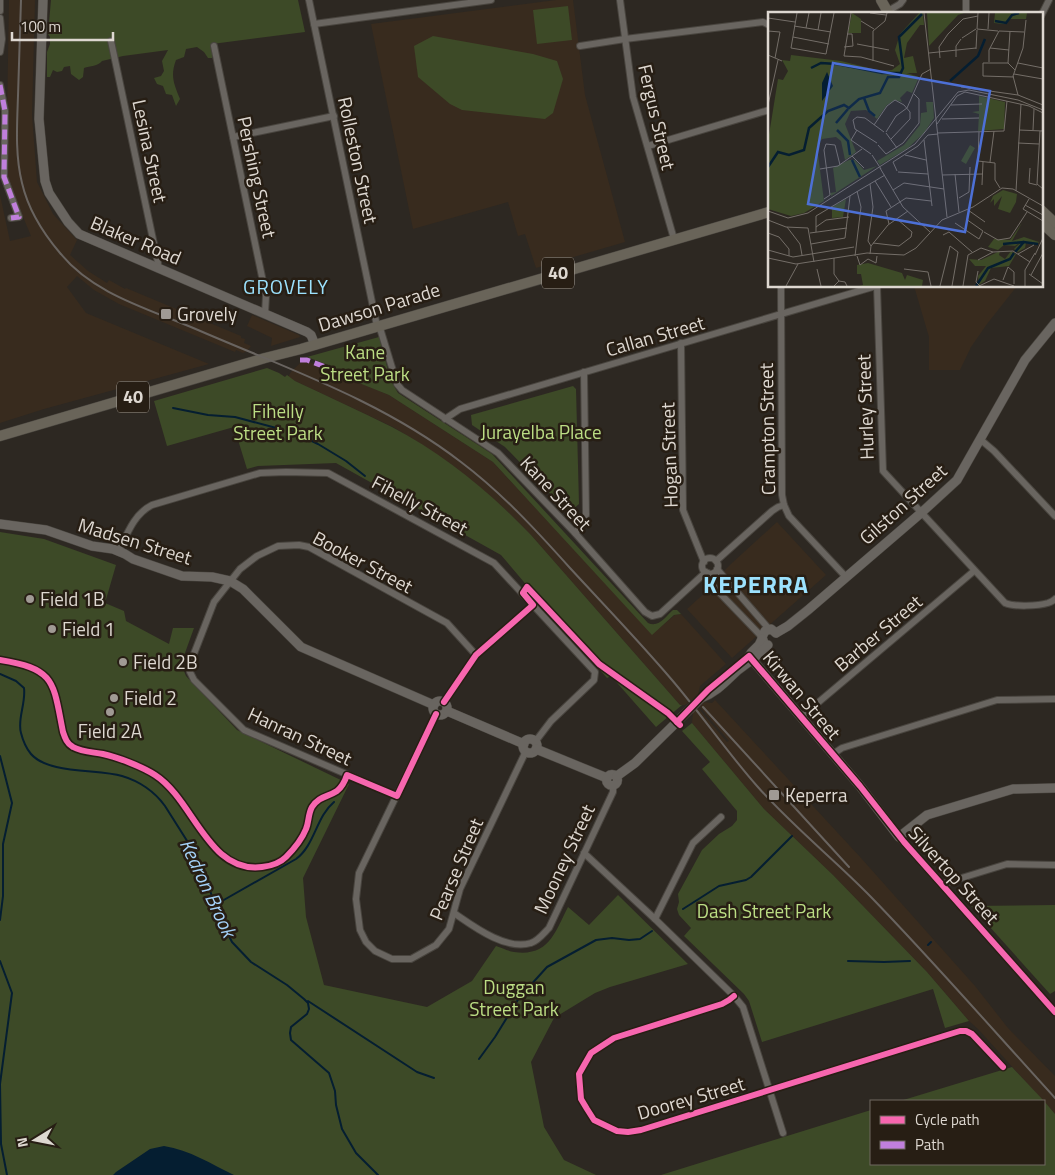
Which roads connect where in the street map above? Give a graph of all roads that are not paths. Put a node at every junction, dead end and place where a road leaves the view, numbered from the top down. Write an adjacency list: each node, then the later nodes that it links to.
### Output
1 (0, 0): 11 (street)
2 (42, 0): 35 (street, Blaker Road)
3 (309, 0): 16 (street, Rolleston Street)
4 (491, 0): 16 (street)
5 (620, 0): 18 (street, Fergus Street)
6 (881, 0): 12 (main road)
7 (903, 0): 13 (street)
8 (966, 0): 10 (street)
9 (1049, 0): 14 (street)
10 (966, 10)
11 (0, 11)
12 (887, 12)
13 (889, 12)
14 (1042, 14)
15 (0, 18): 22 (street)
16 (314, 24): 25 (street, Rolleston Street)
17 (768, 24): 18 (street)
18 (625, 39): 21 (street); 27 (street, Fergus Street)
19 (111, 41): 35 (street, Lesina Street)
20 (214, 46): 26 (street, Pershing Street)
21 (580, 46)
22 (0, 52)
23 (0, 85): 30 (street)
24 (768, 110): 27 (street)
25 (334, 116): 26 (street); 42 (street, Rolleston Street)
26 (233, 137): 39 (street, Pershing Street)
27 (648, 146): 34 (street, Fergus Street)
28 (1042, 211): 32 (main road)
29 (768, 212): 34 (main road, Dawson Parade / 40)
30 (11, 218)
31 (1042, 223): 33 (main road)
32 (1055, 223)
33 (1055, 235)
34 (674, 239): 42 (main road, Dawson Parade / 40)
35 (157, 267): 39 (street, Blaker Road)
36 (781, 288): 40 (street, Crampton Street)
37 (870, 288): 40 (street, Callan Street)
38 (877, 288): 51 (street, Hurley Street)
39 (265, 313): 44 (street, Blaker Road)
40 (781, 315): 43 (street, Callan Street); 49 (street, Crampton Street)
41 (1055, 323): 48 (street, Gilston Street)
42 (378, 326): 44 (main road, Dawson Parade / 40); 46 (street, Kane Street)
43 (681, 343): 45 (street, Callan Street); 56 (street, Hogan Street)
44 (315, 345): 47 (main road, Dawson Parade / 40)
45 (584, 372): 46 (street, Callan Street); 53 (street)
46 (445, 419): 53 (street, Kane Street)
47 (0, 436)
48 (980, 440): 50 (street); 51 (street, Gilston Street)
49 (784, 505): 55 (street); 60 (street, Crampton Street)
50 (1054, 512)
51 (920, 513): 58 (street, Hurley Street); 60 (street, Gilston Street)
52 (0, 524): 54 (street, Madsen Street)
53 (575, 534): 59 (street, Kane Street)
54 (119, 551): 61 (street, Madsen Street); 63 (street, Fihelly Street)
55 (716, 561): 56 (street); 57 (street)
56 (704, 562): 59 (street)
57 (717, 570): 59 (street); 64 (street)
58 (974, 571): 62 (street, Hurley Street); 71 (street, Barber Street)
59 (707, 573): 65 (street)
60 (846, 577): 64 (street, Gilston Street)
61 (230, 581): 66 (street, Booker Street); 70 (street, Madsen Street); 77 (street, Hanran Street)
62 (1055, 599)
63 (533, 604): 66 (street); 72 (street, Fihelly Street)
64 (773, 631): 65 (street); 65 (street)
65 (764, 640): 67 (street)
66 (476, 656): 69 (street)
67 (750, 658): 71 (street, Kirwan Street); 75 (street, bridge)
68 (1055, 699): 74 (street, Kirwan Street)
69 (446, 707): 70 (street); 70 (street); 73 (street)
70 (435, 710): 77 (street, Pearse Street)
71 (801, 717): 74 (street, Kirwan Street)
72 (535, 745): 73 (street); 75 (street)
73 (525, 748): 83 (street, Pearse Street)
74 (833, 754): 79 (street, Silvertop Street)
75 (613, 780): 80 (street, Mooney Street)
76 (1055, 788): 79 (street)
77 (397, 796): 83 (street, Pearse Street)
78 (721, 817): 84 (street)
79 (899, 836): 82 (street, Silvertop Street)
80 (584, 853): 83 (street, Mooney Street); 84 (street)
81 (1055, 864): 82 (street)
82 (942, 884): 86 (street, Silvertop Street)
83 (454, 913)
84 (655, 919): 85 (street)
85 (734, 996): 88 (street); 88 (street, Doorey Street)
86 (1055, 1012)
87 (1003, 1067): 88 (street, Doorey Street)
88 (769, 1091): 89 (street)
89 (783, 1133)

